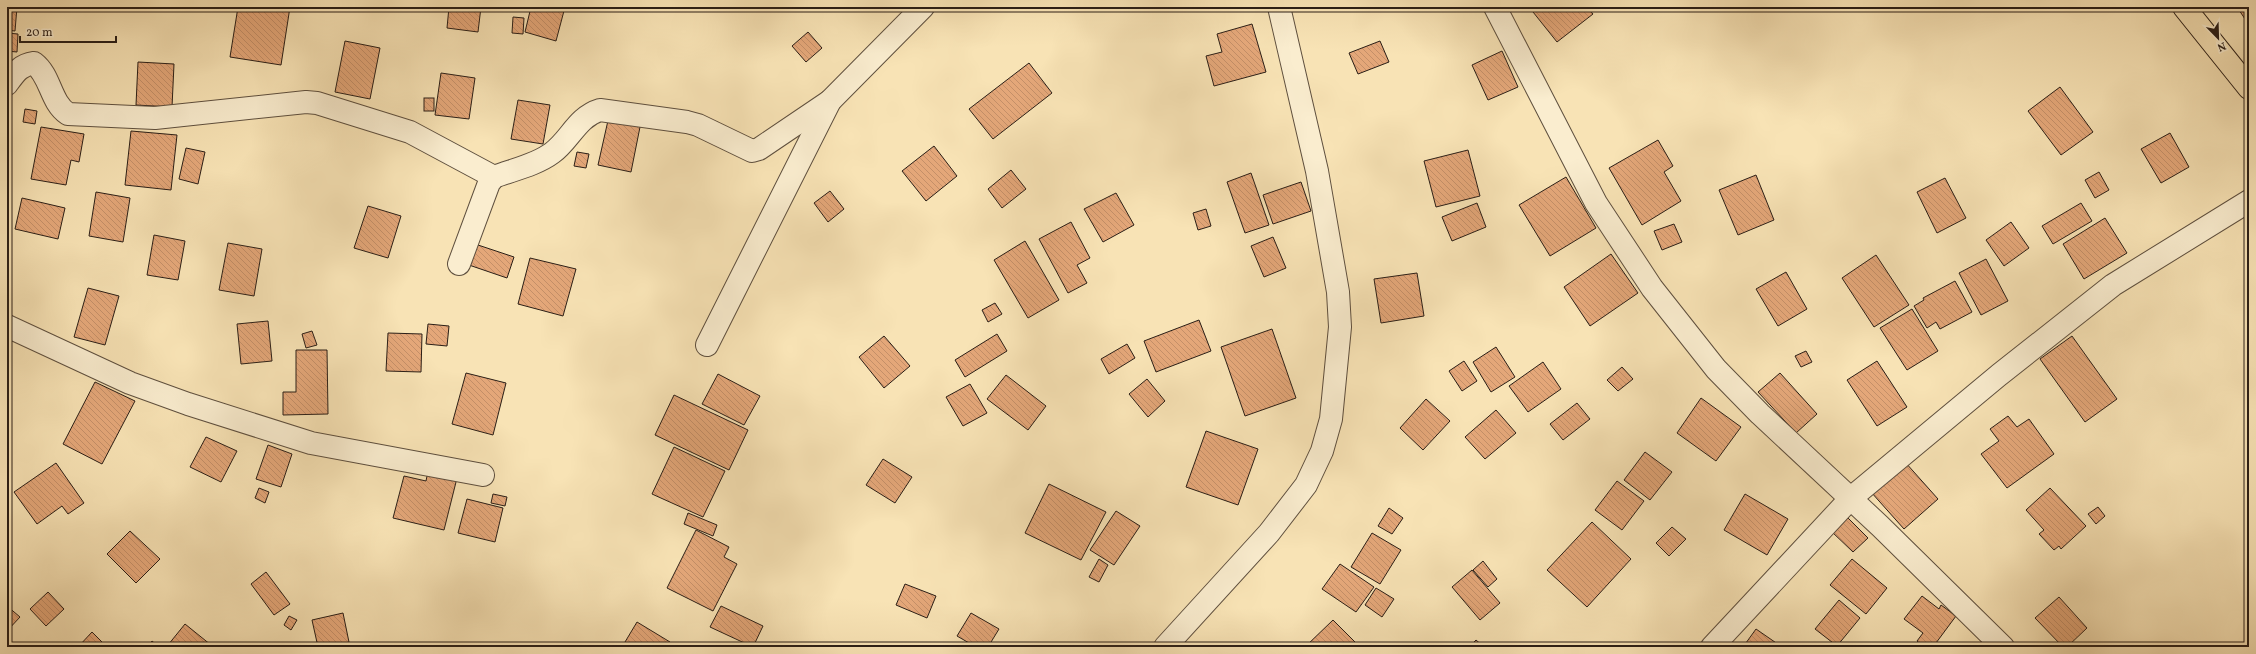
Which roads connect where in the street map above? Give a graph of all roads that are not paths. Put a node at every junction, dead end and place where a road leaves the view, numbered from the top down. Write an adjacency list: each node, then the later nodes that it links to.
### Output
1 (923, 7): 7 (street)
2 (1279, 7): 15 (street)
3 (1495, 7): 14 (street)
4 (2184, 7): 6 (highway)
5 (7, 84): 8 (street)
6 (2249, 88)
7 (830, 101): 8 (street); 12 (street)
8 (494, 177): 10 (street)
9 (2249, 201): 14 (street)
10 (459, 264)
11 (7, 326): 13 (street)
12 (707, 345)
13 (483, 475)
14 (1851, 498): 16 (street); 17 (street)
15 (1165, 647)
16 (1712, 647)
17 (2003, 647)

